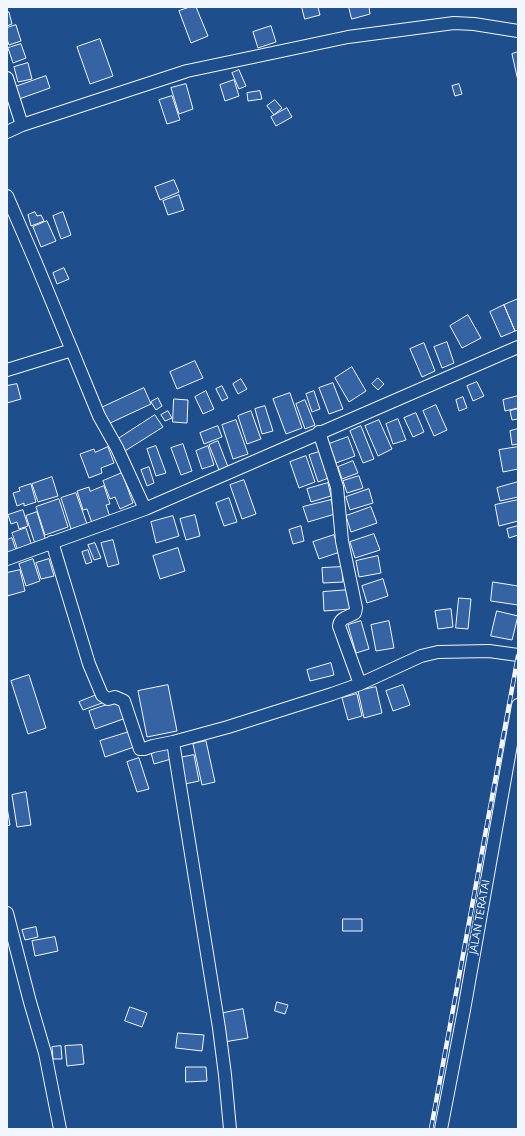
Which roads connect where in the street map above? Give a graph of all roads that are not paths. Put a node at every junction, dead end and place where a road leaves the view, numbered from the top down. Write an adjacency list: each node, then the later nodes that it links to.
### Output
1 (518, 31): 3 (street)
2 (7, 78): 3 (street)
3 (22, 125): 4 (street)
4 (7, 132)
5 (7, 196): 7 (street)
6 (518, 347): 9 (street)
7 (72, 350): 8 (street); 10 (street)
8 (7, 370)
9 (319, 432): 10 (street); 14 (street)
10 (145, 509): 11 (street)
11 (52, 542): 12 (street); 16 (street)
12 (7, 559)
13 (518, 654): 14 (street)
14 (360, 684): 16 (street)
15 (518, 705): 20 (street, JALAN TERATAI)
16 (173, 742): 19 (street)
17 (7, 913): 18 (street)
18 (60, 1129)
19 (230, 1129)
20 (441, 1129)

